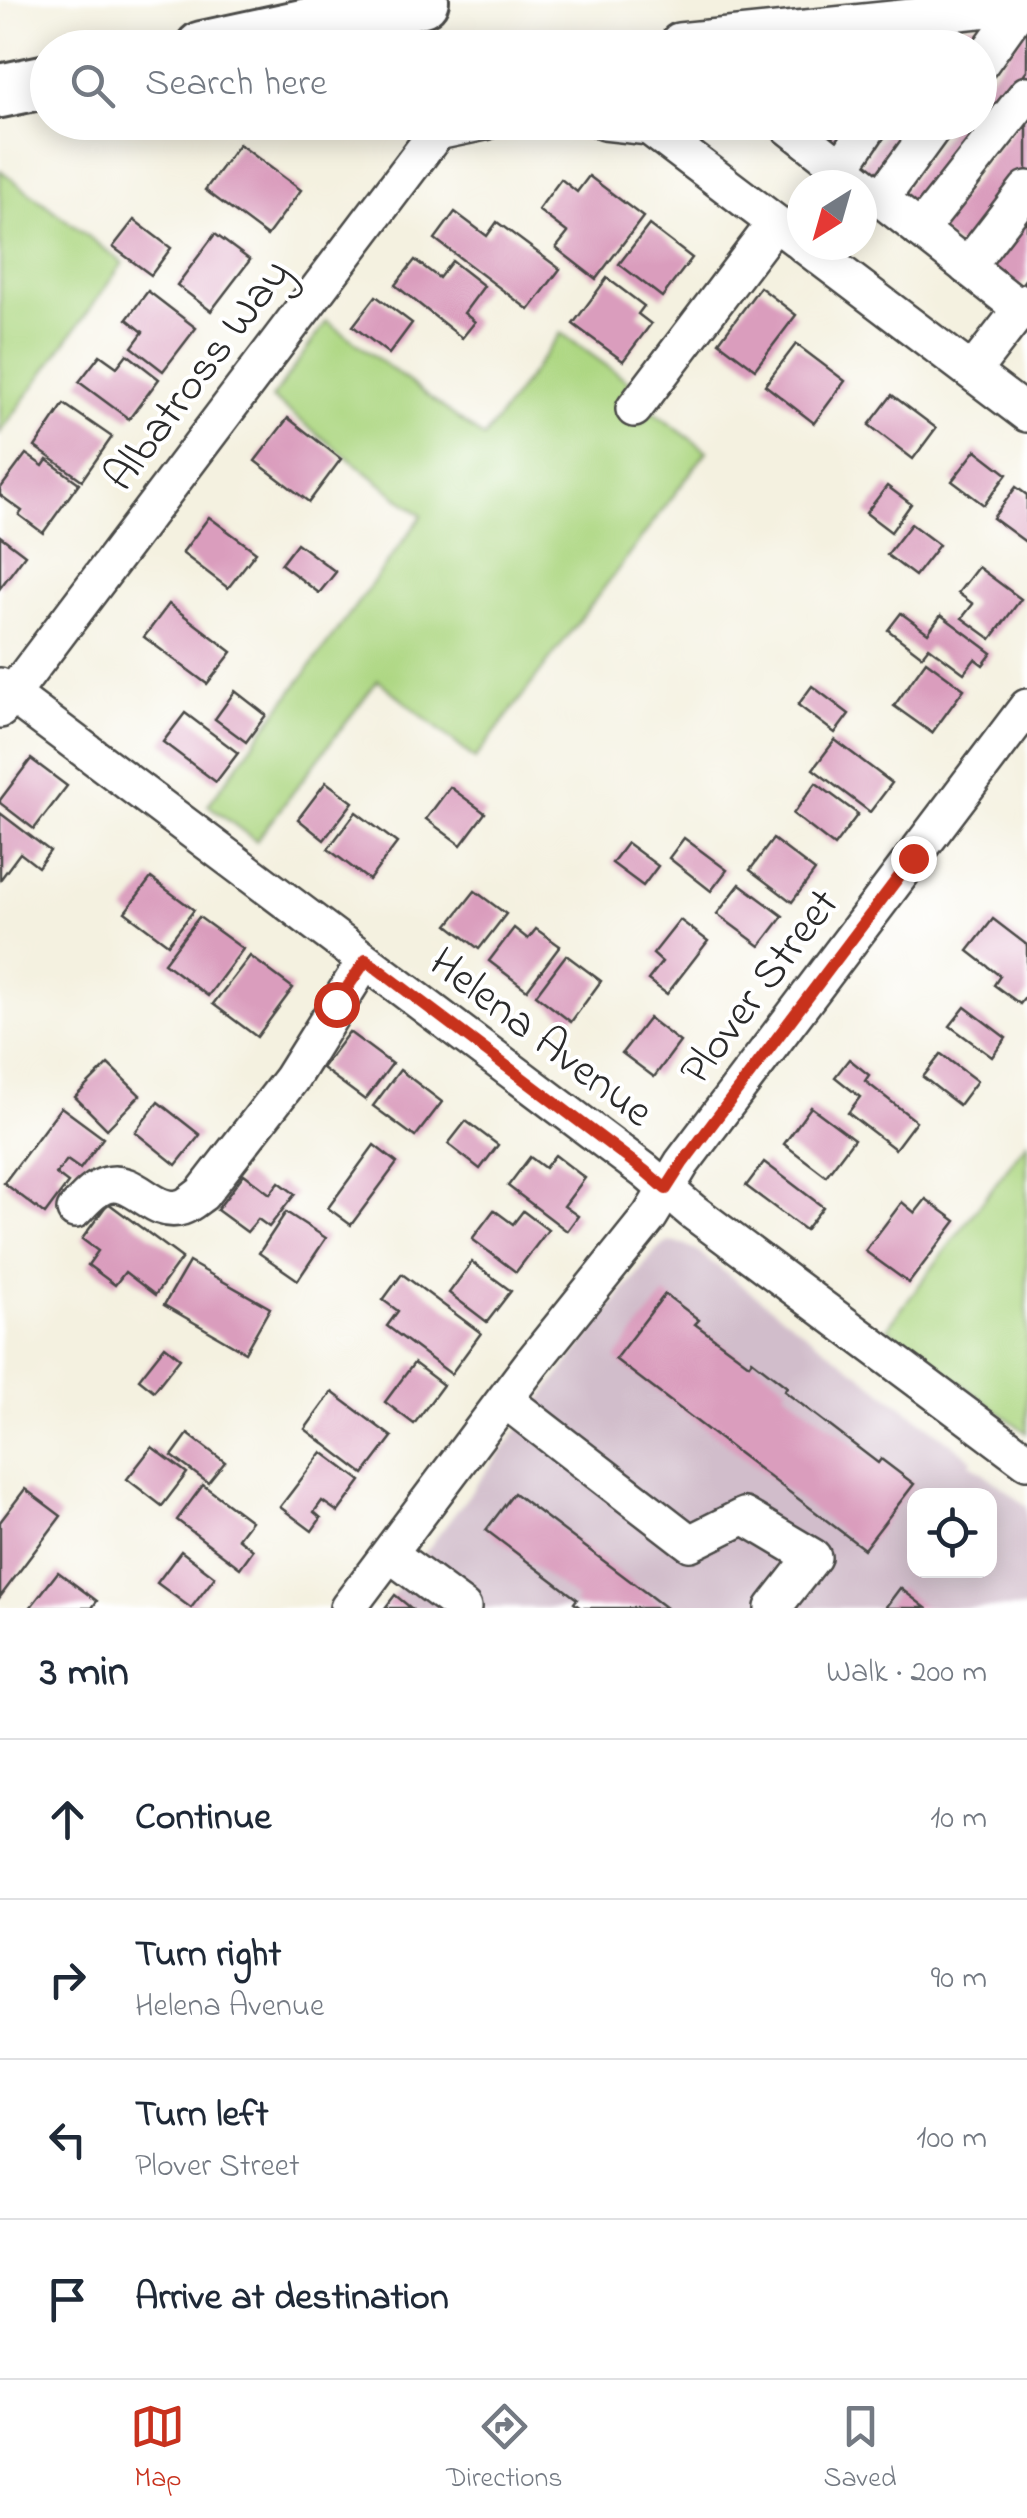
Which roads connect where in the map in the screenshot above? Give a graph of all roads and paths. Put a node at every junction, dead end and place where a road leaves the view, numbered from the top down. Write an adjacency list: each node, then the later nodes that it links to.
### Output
1 (422, 0): 4 (highway)
2 (1025, 5): 3 (street); 7 (street)
3 (948, 13): 5 (street); 6 (street)
4 (284, 30)
5 (889, 30)
6 (936, 30)
7 (997, 42)
8 (30, 85): 9 (highway)
9 (0, 91)
10 (1027, 94): 11 (street)
11 (997, 132)
12 (431, 140): 30 (street, Albatross Way)
13 (666, 140): 22 (street)
14 (812, 140): 18 (street)
15 (860, 140): 18 (street)
16 (923, 140): 20 (street)
17 (991, 140): 21 (street)
18 (841, 168): 20 (street)
19 (1027, 188): 25 (street)
20 (880, 199): 21 (street)
21 (920, 230): 25 (street)
22 (787, 232)
23 (787, 245): 28 (street)
24 (824, 260): 27 (street)
25 (967, 267): 26 (street)
26 (1024, 305): 27 (street)
27 (972, 372): 29 (street)
28 (634, 409)
29 (1027, 414)
30 (4, 697): 32 (street, Helena Avenue)
31 (1027, 707): 33 (street, Plover Street)
32 (366, 960): 33 (street, Helena Avenue); 34 (street)
33 (666, 1189): 35 (street, Plover Street); 36 (street, Helena Avenue)
34 (75, 1210)
35 (504, 1400): 37 (street, Plover Street); 40 (street)
36 (1027, 1461)
37 (390, 1554): 38 (street, Plover Street); 39 (street)
38 (348, 1608)
39 (463, 1608)
40 (773, 1608)

